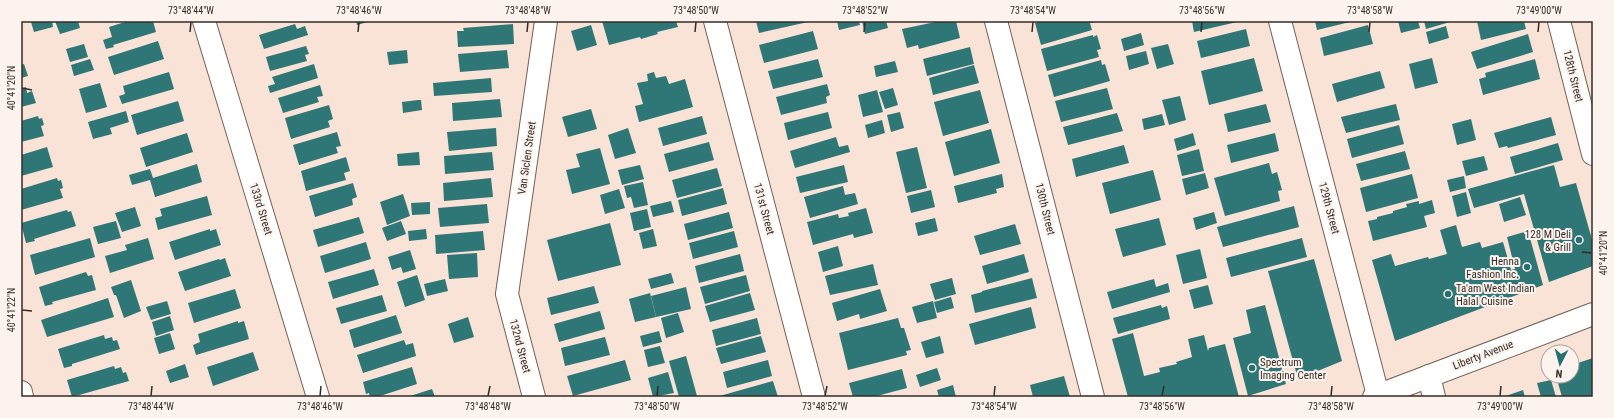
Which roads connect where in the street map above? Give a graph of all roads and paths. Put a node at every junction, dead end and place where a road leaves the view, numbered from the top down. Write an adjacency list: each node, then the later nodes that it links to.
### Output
1 (204, 21): 14 (street, 133rd Street)
2 (546, 21): 8 (street, Van Siclen Street)
3 (714, 21): 16 (street, 131st Street)
4 (996, 21): 17 (street, 130th Street)
5 (1280, 21): 12 (street, 129th Street)
6 (1558, 21): 7 (street, 128th Street)
7 (1593, 154)
8 (507, 294): 15 (street, 132nd Street)
9 (1593, 314): 10 (street, Liberty Avenue)
10 (1429, 376): 12 (street, Liberty Avenue); 18 (street)
11 (21, 392): 13 (street)
12 (1376, 396)
13 (22, 397)
14 (318, 397)
15 (534, 397)
16 (814, 397)
17 (1093, 397)
18 (1434, 397)

